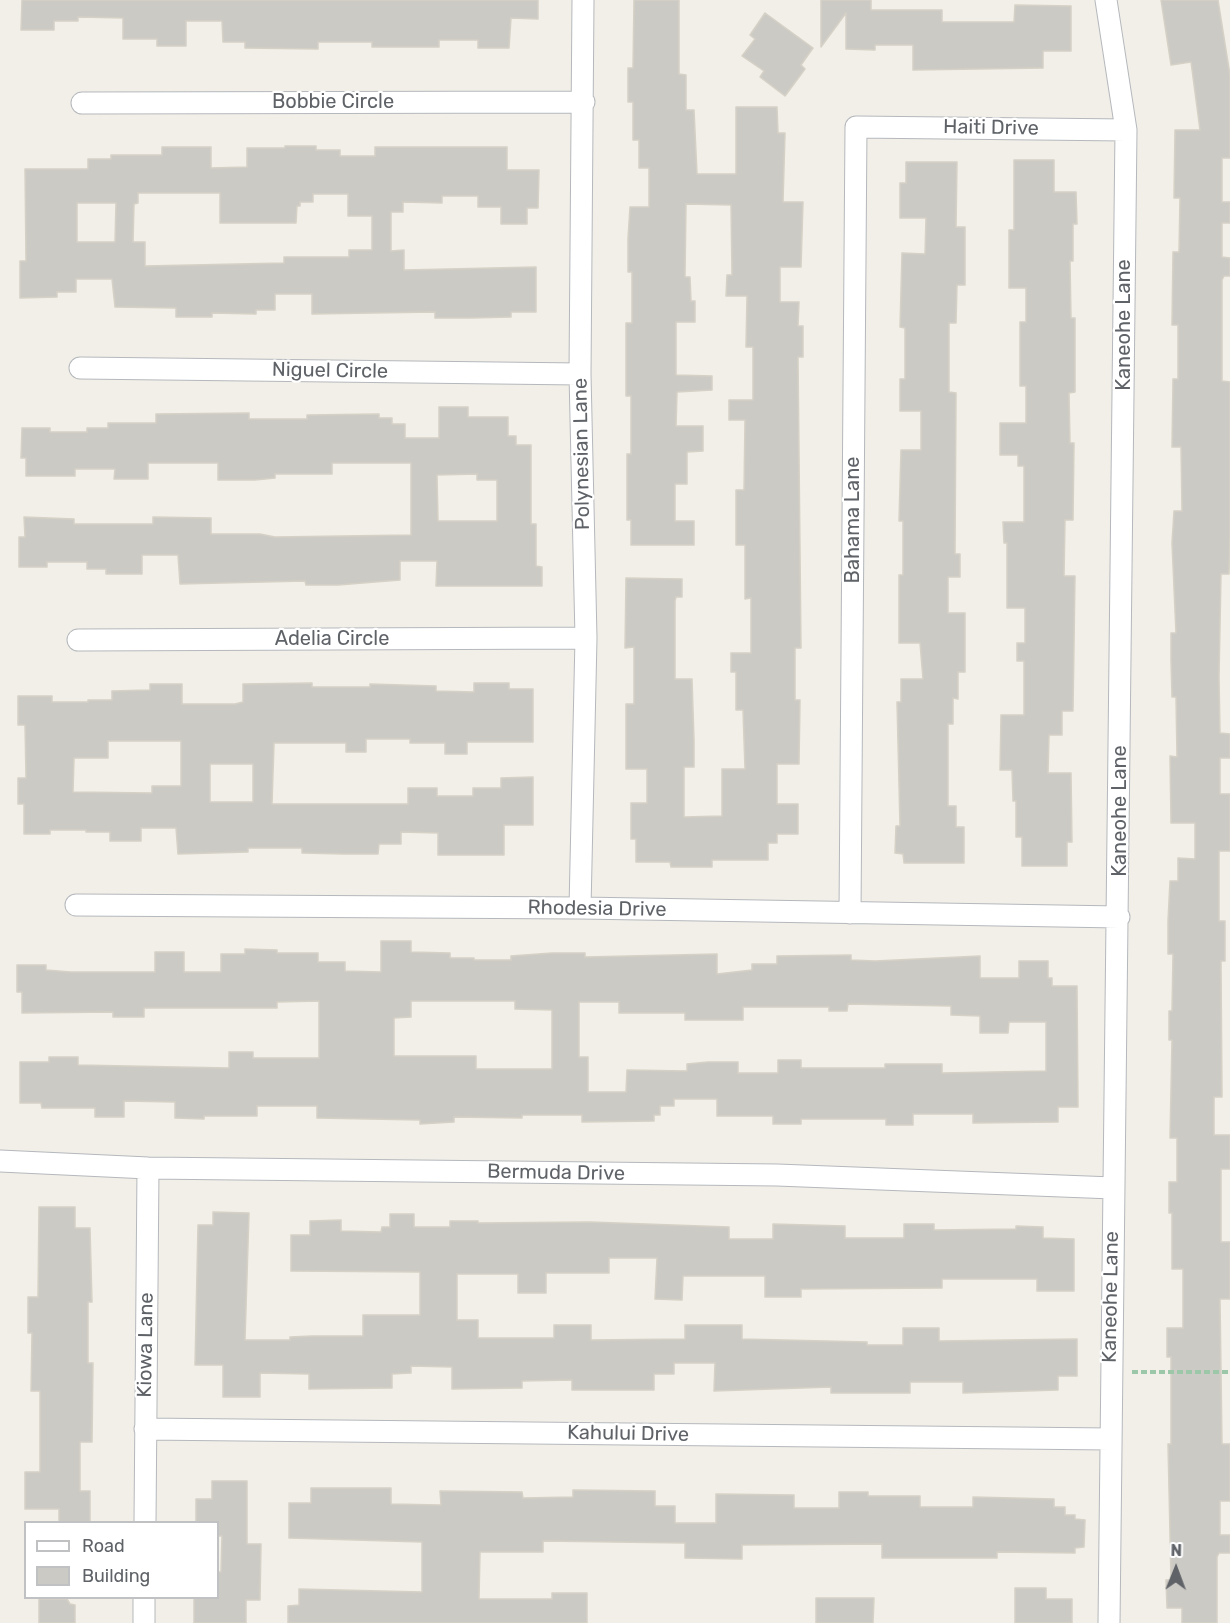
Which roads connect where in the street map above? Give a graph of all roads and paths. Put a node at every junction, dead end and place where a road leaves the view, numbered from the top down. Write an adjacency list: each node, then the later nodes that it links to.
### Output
1 (584, 0): 3 (street, Polynesian Lane)
2 (1106, 0): 6 (street, Kaneohe Lane)
3 (584, 102): 4 (street, Bobbie Circle); 8 (street, Polynesian Lane)
4 (82, 103)
5 (856, 127): 6 (street, Haiti Drive); 13 (street, Bahama Lane)
6 (1126, 129): 14 (street, Kaneohe Lane)
7 (80, 368): 8 (street, Niguel Circle)
8 (580, 374): 9 (street, Polynesian Lane)
9 (586, 638): 10 (street, Adelia Circle); 12 (street, Polynesian Lane)
10 (78, 640)
11 (76, 905): 12 (street, Rhodesia Drive)
12 (580, 908): 13 (street, Rhodesia Drive)
13 (850, 913): 14 (street, Rhodesia Drive)
14 (1119, 917): 17 (street, Kaneohe Lane)
15 (0, 1161): 16 (street, Bermuda Drive)
16 (148, 1168): 17 (street, Bermuda Drive); 20 (street, Kiowa Lane)
17 (1113, 1188): 18 (street, Kaneohe Lane)
18 (1110, 1372): 19 (path); 21 (street, Kaneohe Lane)
19 (1230, 1372)
20 (145, 1429): 21 (street, Kahului Drive); 22 (street, Kiowa Lane)
21 (1110, 1440): 25 (street, Kaneohe Lane)
22 (145, 1521)
23 (144, 1599): 24 (street)
24 (144, 1623)
25 (1109, 1623)

